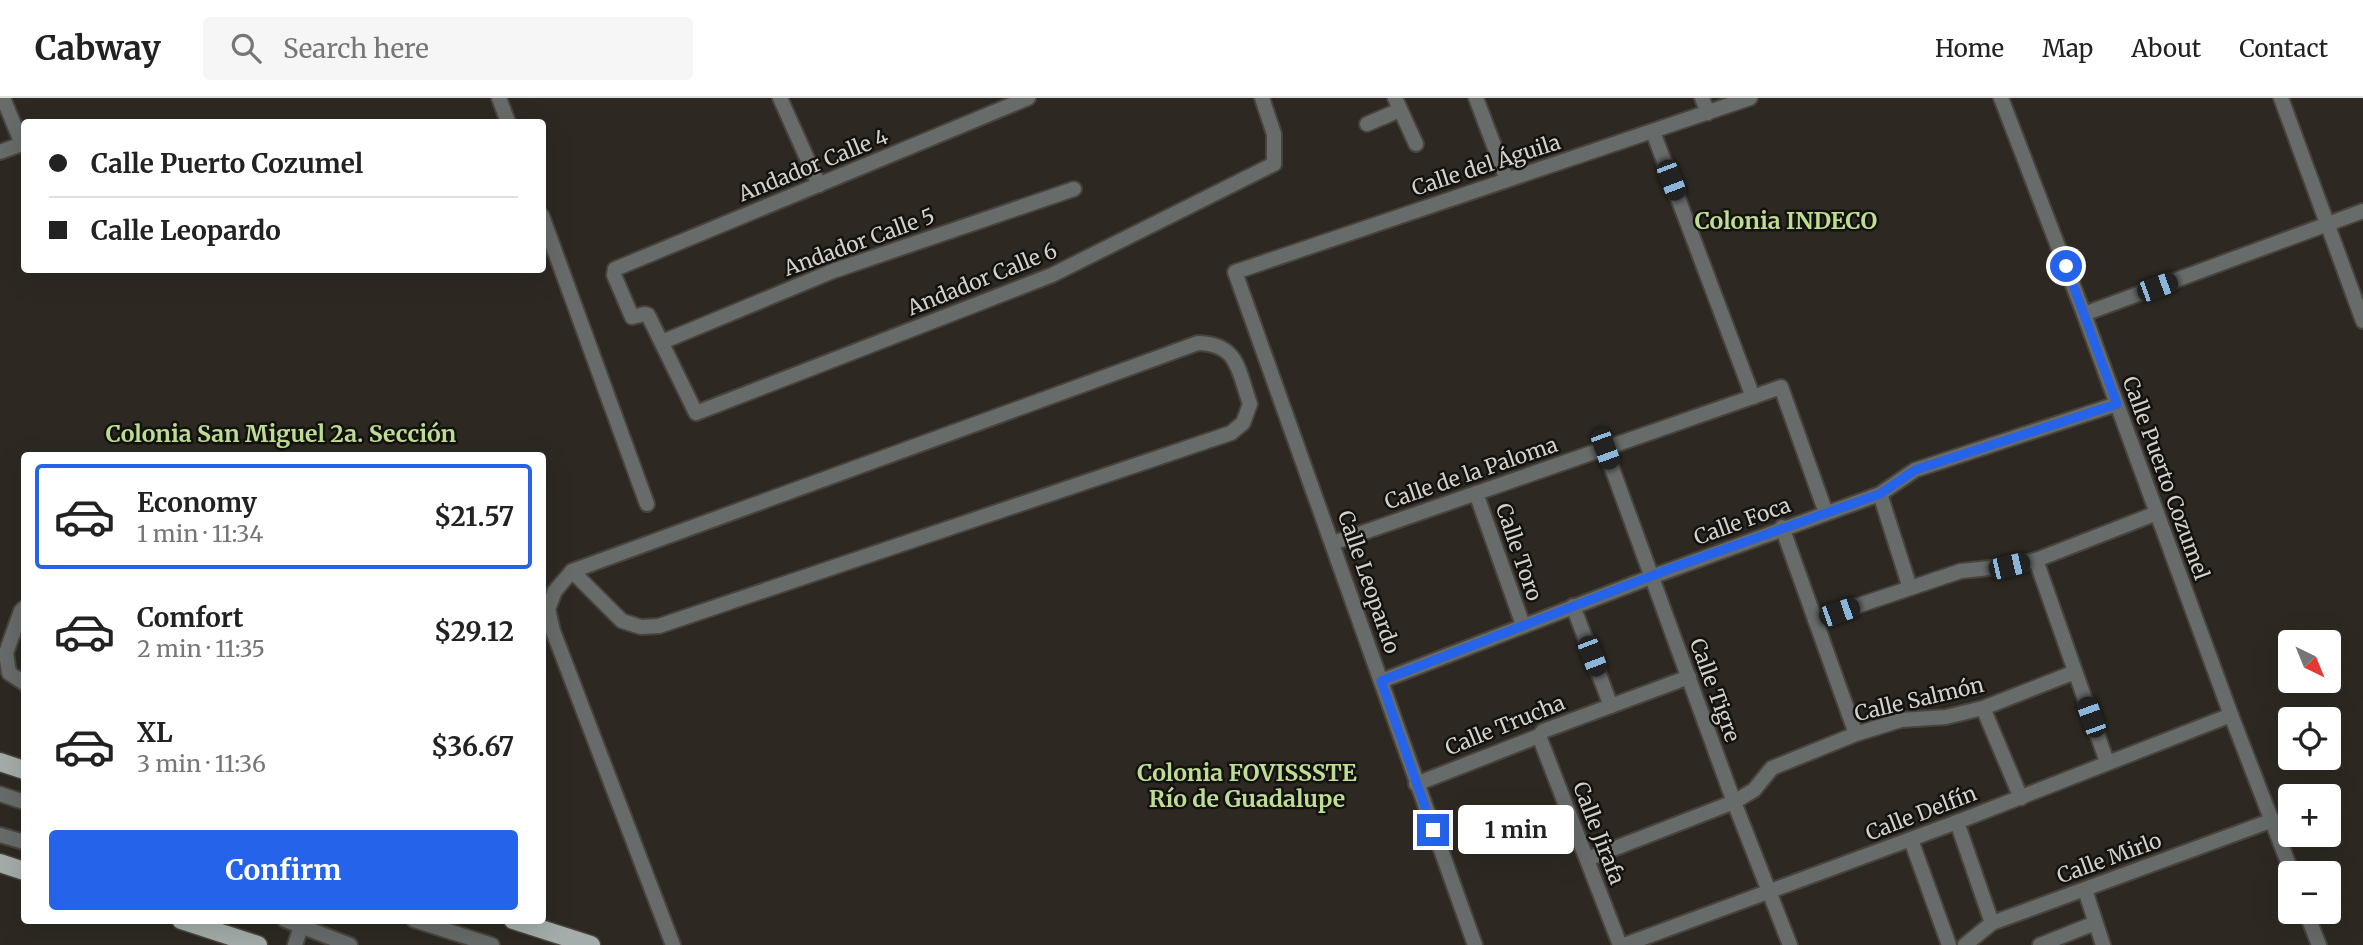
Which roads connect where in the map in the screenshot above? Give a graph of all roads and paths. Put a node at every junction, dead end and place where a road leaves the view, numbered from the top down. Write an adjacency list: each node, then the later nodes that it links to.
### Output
1 (4, 98): 16 (street)
2 (499, 98): 13 (street)
3 (780, 98): 21 (street)
4 (1028, 98): 21 (street, Andador Calle 4)
5 (1262, 98): 29 (street, Andador Calle 6)
6 (1476, 98): 20 (street)
7 (1702, 98): 12 (street)
8 (1751, 98): 12 (street, Calle del Águila)
9 (2001, 98): 27 (street, Calle Puerto Cozumel)
10 (2281, 98): 24 (street)
11 (1397, 104): 14 (street); 18 (street)
12 (1708, 113): 15 (street, Calle del Águila)
13 (507, 119)
14 (1367, 124)
15 (1653, 132): 20 (street, Calle del Águila); 30 (street)
16 (21, 141)
17 (21, 144): 19 (street)
18 (1416, 144)
19 (0, 152)
20 (1507, 180): 26 (street, Calle del Águila)
21 (819, 185): 29 (street, Andador Calle 4)
22 (1074, 189): 29 (street, Andador Calle 5)
23 (2363, 211): 24 (street)
24 (2327, 225): 27 (street); 28 (street)
25 (546, 227): 35 (street)
26 (1235, 272): 39 (street, Calle Leopardo)
27 (2084, 314): 31 (street, Calle Puerto Cozumel)
28 (2363, 321)
29 (662, 342)
30 (1753, 397): 32 (street, Calle de la Paloma); 36 (street, Calle de la Paloma)
31 (2117, 404): 34 (street, Calle Foca); 37 (street, Calle Puerto Cozumel)
32 (1605, 449): 33 (street, Calle de la Paloma); 42 (street, Calle Tigre)
33 (1476, 493): 39 (street, Calle de la Paloma); 47 (street, Calle Toro)
34 (1880, 494): 36 (street, Calle Foca); 43 (street)
35 (647, 504)
36 (1826, 513): 38 (street, Calle Foca)
37 (2157, 513): 40 (street); 54 (street, Calle Puerto Cozumel)
38 (1782, 527): 42 (street, Calle Foca); 46 (street)
39 (1334, 543): 51 (street, Calle Leopardo)
40 (2036, 560): 43 (street); 48 (street)
41 (572, 571): 41 (street); 89 (street)
42 (1651, 577): 44 (street, Calle Foca); 49 (street, Calle Tigre)
43 (1910, 587): 46 (street)
44 (1573, 606): 47 (street, Calle Foca); 52 (street, Calle Toro)
45 (21, 611): 50 (street)
46 (1815, 620): 55 (street)
47 (1523, 625): 51 (street, Calle Foca)
48 (2075, 672): 53 (street, Calle Salmón); 58 (street)
49 (1689, 677): 52 (street, Calle Trucha); 64 (street, Calle Tigre)
50 (21, 681)
51 (1381, 681): 60 (street, Calle Leopardo)
52 (1611, 706): 56 (street, Calle Trucha)
53 (1983, 708): 55 (street, Calle Salmón); 62 (street)
54 (2231, 715): 58 (street, Calle Delfín); 65 (street, Calle Puerto Cozumel)
55 (1856, 734): 64 (street, Calle Salmón)
56 (1539, 736): 60 (street, Calle Trucha); 70 (street, Calle Jirafa)
57 (0, 762): 59 (main road)
58 (2107, 762): 62 (street, Calle Delfín)
59 (21, 769)
60 (1416, 784): 90 (street, Calle Leopardo)
61 (0, 794): 63 (street)
62 (2021, 797): 66 (street, Calle Delfín)
63 (21, 801)
64 (1734, 802): 70 (street, Calle Salmón); 75 (street, Calle Tigre)
65 (2273, 820): 71 (street, Calle Puerto Cozumel); 74 (street, Calle Mirlo)
66 (1957, 822): 68 (street, Calle Delfín); 76 (street)
67 (0, 835): 69 (street)
68 (1911, 840): 75 (street, Calle Delfín); 93 (street)
69 (21, 841)
70 (1587, 859): 91 (street, Calle Jirafa)
71 (2288, 861)
72 (0, 863): 73 (main road)
73 (21, 870)
74 (2085, 890): 76 (street, Calle Mirlo); 77 (street)
75 (1768, 892): 91 (street, Calle Delfín); 92 (street, Calle Tigre)
76 (1992, 923): 94 (street, Calle Mirlo)
77 (2095, 923): 95 (street); 96 (street)
78 (193, 924): 84 (main road)
79 (302, 924): 85 (street)
80 (304, 924): 86 (street)
81 (426, 924): 87 (street)
82 (525, 924): 88 (main road)
83 (2311, 924): 97 (street)
84 (258, 945)
85 (295, 945)
86 (350, 945)
87 (492, 945)
88 (591, 945)
89 (673, 945)
90 (1475, 945)
91 (1622, 945)
92 (1790, 945)
93 (1949, 945)
94 (1965, 945)
95 (2040, 945)
96 (2103, 945)
97 (2319, 945)

